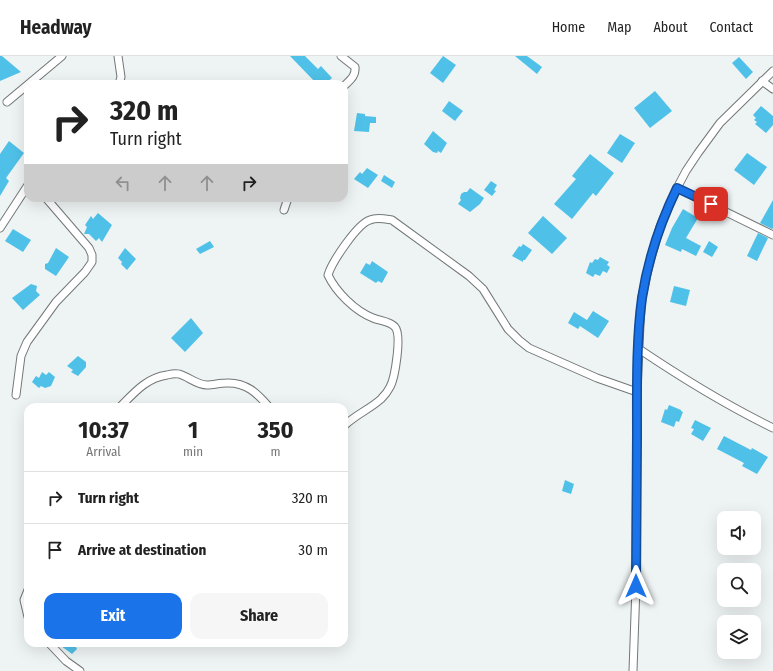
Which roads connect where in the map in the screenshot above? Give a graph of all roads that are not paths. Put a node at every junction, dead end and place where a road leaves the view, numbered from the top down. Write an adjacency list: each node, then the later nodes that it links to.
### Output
1 (62, 56): 5 (street)
2 (118, 56): 6 (street)
3 (341, 56): 8 (street)
4 (773, 71): 7 (street)
5 (33, 80)
6 (120, 80)
7 (762, 81): 10 (street); 12 (street)
8 (348, 82)
9 (24, 88): 11 (street)
10 (773, 89)
11 (7, 102)
12 (677, 188): 18 (street); 19 (street)
13 (24, 191): 17 (street)
14 (49, 202): 21 (street)
15 (287, 202): 16 (street)
16 (284, 210)
17 (0, 228)
18 (773, 235)
19 (639, 348): 20 (street); 25 (street)
20 (637, 392): 24 (street); 28 (street)
21 (16, 395)
22 (124, 403): 23 (street)
23 (266, 403)
24 (348, 423)
25 (773, 428)
26 (53, 647): 27 (street)
27 (80, 671)
28 (633, 671)

